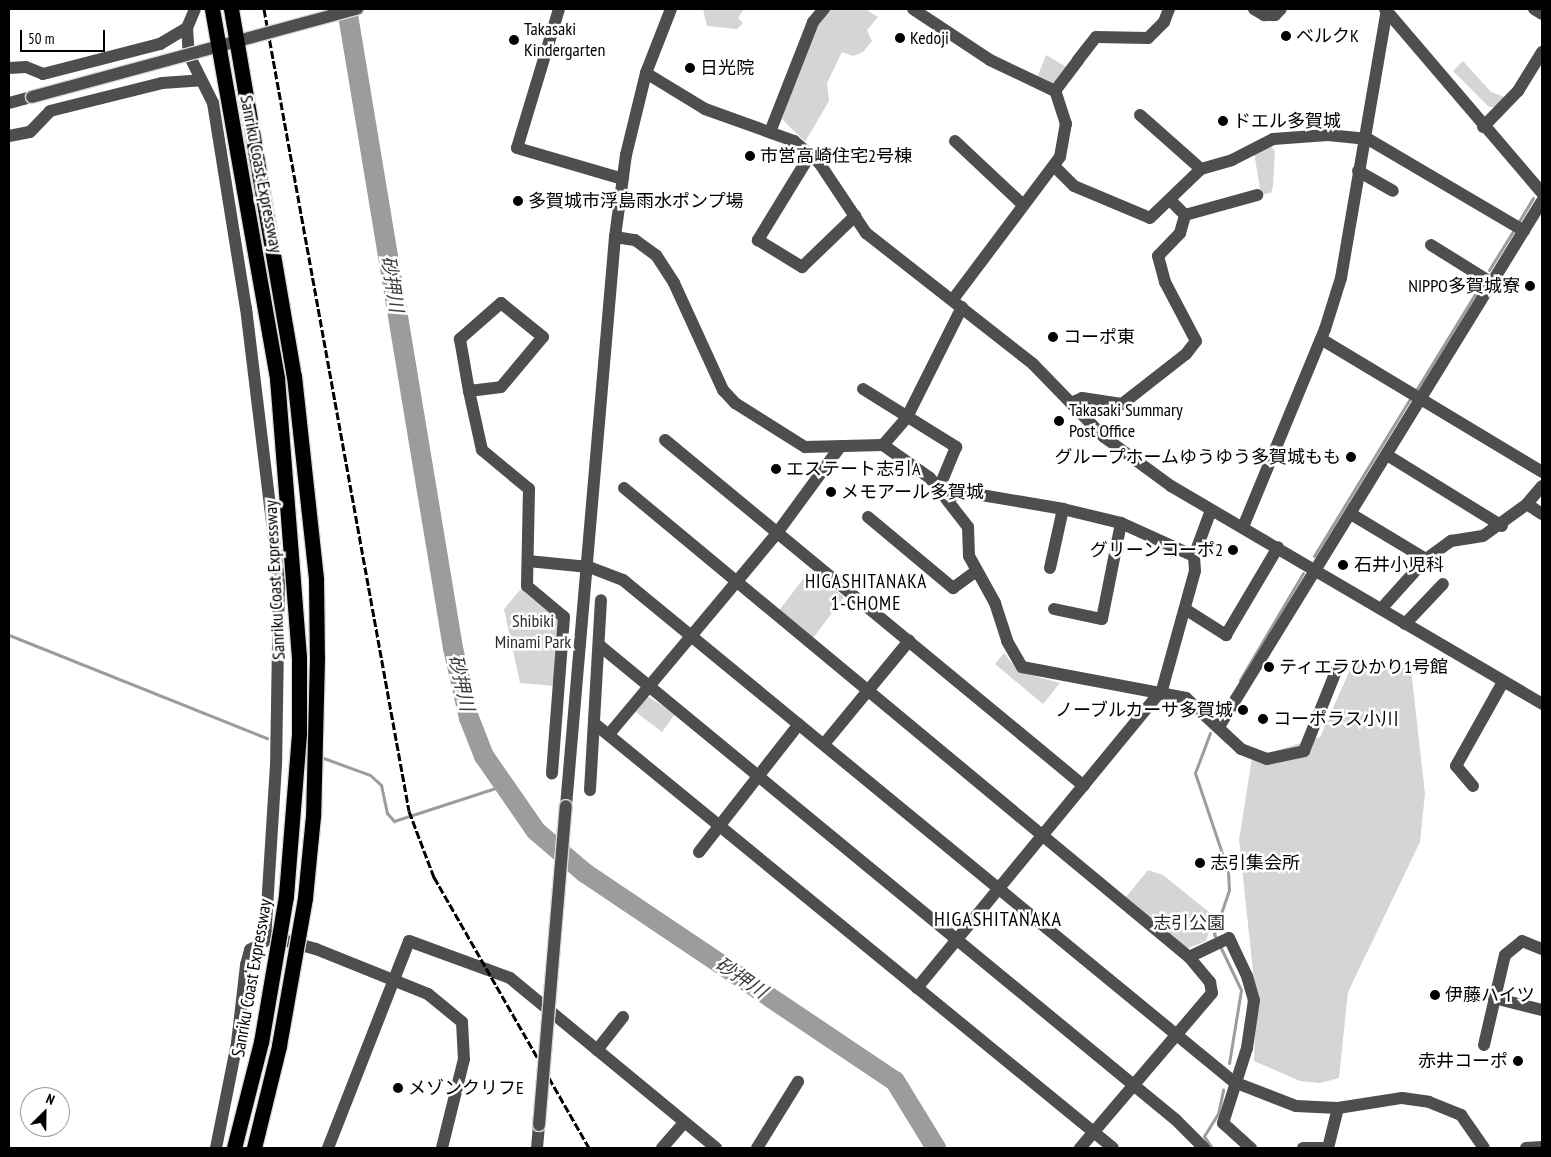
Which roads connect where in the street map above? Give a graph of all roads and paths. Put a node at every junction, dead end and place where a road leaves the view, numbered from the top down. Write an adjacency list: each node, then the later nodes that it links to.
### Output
1 (195, 9): 16 (street)
2 (212, 9): 130 (highway, Sanriku Coast Expressway, bridge)
3 (231, 9): 131 (highway, Sanriku Coast Expressway, bridge)
4 (357, 9): 22 (street, bridge)
5 (559, 9): 33 (street)
6 (671, 9): 19 (street)
7 (824, 9): 15 (street)
8 (913, 9): 21 (street)
9 (1169, 9): 21 (street)
10 (1254, 9): 11 (street)
11 (1280, 9)
12 (1386, 9): 24 (street); 27 (street)
13 (1534, 9): 14 (street)
14 (1542, 14)
15 (812, 15): 25 (street)
16 (186, 28): 18 (street); 20 (street)
17 (1542, 52): 24 (street)
18 (9, 68)
19 (646, 72): 25 (street); 33 (street)
20 (202, 80): 26 (street); 110 (street)
21 (1055, 91): 30 (street)
22 (9, 103)
23 (1140, 115): 31 (street)
24 (1484, 127): 35 (street)
25 (770, 132): 29 (street)
26 (9, 136)
27 (1368, 139): 31 (street); 32 (street); 42 (street)
28 (955, 141): 39 (street)
29 (810, 155): 41 (street); 41 (street)
30 (1054, 166): 38 (street); 39 (street)
31 (1201, 168): 38 (street)
32 (1358, 171): 34 (street); 47 (street)
33 (623, 179): 43 (street)
34 (1394, 191)
35 (1542, 193)
36 (1257, 195): 40 (street)
37 (1542, 201): 42 (street)
38 (1172, 202): 40 (street)
39 (1022, 204): 46 (street)
40 (1185, 215): 51 (street)
41 (855, 216): 46 (street)
42 (1518, 228): 45 (street)
43 (615, 237): 55 (street); 76 (street)
44 (1431, 245): 45 (street)
45 (1492, 283): 50 (street)
46 (958, 303): 51 (street); 52 (street)
47 (1321, 339): 50 (street); 70 (street)
48 (863, 389): 52 (street)
49 (469, 391): 49 (street); 75 (street)
50 (1416, 397): 56 (street); 57 (street)
51 (1071, 403): 64 (street)
52 (907, 417): 54 (street); 60 (street)
53 (665, 440): 71 (street)
54 (883, 445): 55 (street); 60 (street)
55 (840, 447): 71 (street)
56 (1387, 455): 65 (street); 69 (street)
57 (1542, 472)
58 (1542, 486): 62 (street)
59 (624, 488): 80 (street)
60 (939, 488): 61 (street)
61 (948, 500): 63 (street); 79 (street)
62 (1527, 504): 66 (street); 69 (street)
63 (1063, 509): 68 (street); 77 (street)
64 (1211, 510): 70 (street); 73 (street)
65 (1352, 514): 74 (street); 78 (street)
66 (1542, 514)
67 (868, 517): 79 (street)
68 (1121, 523): 73 (street); 83 (street)
69 (1502, 526): 74 (street)
70 (1243, 527): 72 (street)
71 (777, 533): 80 (street); 88 (street)
72 (1278, 547): 78 (street); 84 (street)
73 (1194, 556): 84 (street)
74 (1426, 559): 85 (street)
75 (528, 561): 76 (street); 101 (street)
76 (589, 567): 87 (street); 134 (street, bridge)
77 (1050, 568)
78 (1317, 570): 85 (street); 98 (street)
79 (976, 571): 94 (street)
80 (736, 582): 87 (street); 93 (street)
81 (1443, 584): 86 (street)
82 (601, 600): 89 (street)
83 (1054, 609)
84 (1185, 609): 94 (street)
85 (1382, 609): 86 (street)
86 (1405, 624): 91 (street)
87 (691, 636): 92 (street); 97 (street)
88 (909, 641): 93 (street); 103 (street)
89 (598, 645): 92 (street); 96 (street)
90 (1336, 671): 98 (street)
91 (1503, 682): 95 (street); 104 (street)
92 (649, 686): 99 (street); 102 (street)
93 (869, 690): 100 (street); 107 (street)
94 (1162, 690): 98 (street); 103 (street)
95 (1542, 704)
96 (595, 724): 99 (street); 105 (street)
97 (799, 724): 100 (street); 102 (street)
98 (1220, 725)
99 (610, 733): 106 (street)
100 (824, 744): 109 (street)
101 (552, 774)
102 (756, 776): 106 (street); 111 (street)
103 (1084, 786): 107 (street)
104 (1474, 786)
105 (590, 790)
106 (720, 825): 108 (street); 115 (street)
107 (1044, 836): 109 (street); 113 (street)
108 (698, 852)
109 (999, 890): 111 (street); 119 (street)
110 (265, 940): 114 (street); 129 (street)
111 (958, 940): 115 (street); 124 (street)
112 (1542, 949): 116 (street)
113 (1189, 957): 119 (street); 123 (street)
114 (394, 980): 121 (street); 132 (street); 133 (street)
115 (918, 988): 127 (street)
116 (1494, 998): 117 (street); 120 (street)
117 (1542, 1010)
118 (623, 1018): 121 (street)
119 (1174, 1034): 123 (street); 124 (street)
120 (1484, 1045)
121 (597, 1050): 126 (street)
122 (798, 1082): 137 (street)
123 (1234, 1082): 125 (street); 141 (street)
124 (1132, 1084): 127 (street); 140 (street)
125 (1338, 1108): 143 (street); 144 (street)
126 (684, 1124): 135 (street); 136 (street)
127 (1093, 1132): 138 (street); 139 (street)
128 (1542, 1147): 145 (street)
129 (216, 1148)
130 (234, 1148)
131 (254, 1148)
132 (328, 1148)
133 (442, 1148)
134 (537, 1148)
135 (662, 1148)
136 (716, 1148)
137 (757, 1148)
138 (1080, 1148)
139 (1113, 1148)
140 (1204, 1148)
141 (1251, 1148)
142 (1303, 1148): 143 (street)
143 (1327, 1148)
144 (1484, 1148)
145 (1526, 1148)

